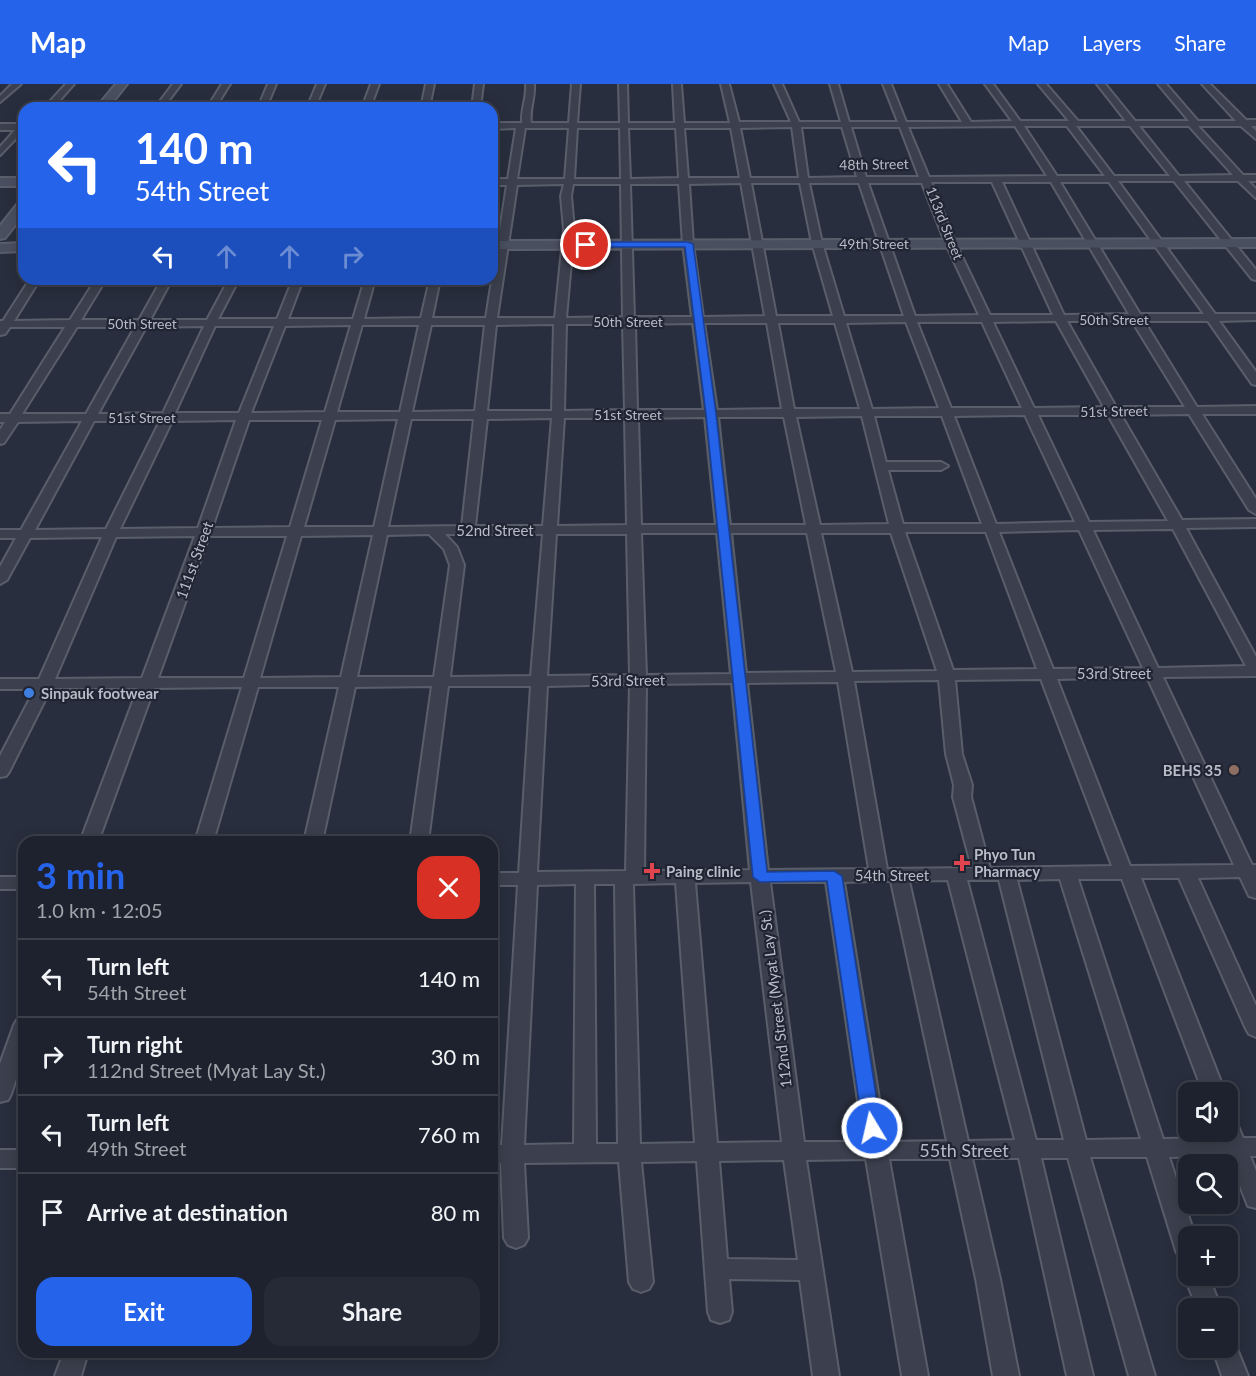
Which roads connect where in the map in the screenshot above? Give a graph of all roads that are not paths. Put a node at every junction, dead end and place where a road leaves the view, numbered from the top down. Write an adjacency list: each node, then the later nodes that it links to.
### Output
1 (17, 84): 25 (street)
2 (70, 84): 26 (street)
3 (122, 84): 27 (main road)
4 (177, 84): 28 (street)
5 (226, 84): 29 (street)
6 (272, 84): 30 (street)
7 (321, 84): 31 (street)
8 (375, 84): 32 (street)
9 (430, 84): 33 (street)
10 (479, 84): 34 (street)
11 (530, 84): 48 (street)
12 (576, 84): 49 (street)
13 (623, 84): 50 (street)
14 (677, 84): 41 (street, 112nd Street (Myat Lay St.))
15 (725, 84): 42 (street)
16 (778, 84): 43 (street)
17 (834, 84): 44 (street)
18 (887, 84): 45 (street, 113rd Street)
19 (943, 84): 46 (street)
20 (989, 84): 37 (street)
21 (1042, 84): 38 (street)
22 (1101, 84): 39 (street)
23 (1162, 84): 40 (street)
24 (1206, 84): 35 (street)
25 (0, 100)
26 (54, 102)
27 (107, 102)
28 (164, 102)
29 (215, 102)
30 (264, 102)
31 (313, 102)
32 (368, 102)
33 (426, 102)
34 (477, 102)
35 (1243, 123): 36 (street); 40 (street); 54 (street)
36 (1256, 123)
37 (1019, 124): 38 (street); 46 (street); 58 (street)
38 (1073, 124): 39 (street); 59 (street)
39 (1135, 124): 40 (street); 60 (street)
40 (1194, 124): 61 (street)
41 (682, 125): 42 (street); 50 (street); 64 (street, 112nd Street (Myat Lay St.))
42 (735, 125): 43 (street); 65 (street)
43 (796, 125): 44 (street); 66 (street)
44 (846, 125): 45 (street); 63 (street)
45 (904, 125): 46 (street); 56 (street, 113rd Street)
46 (969, 125)
47 (498, 126): 48 (street)
48 (524, 126): 49 (street); 72 (street)
49 (574, 126): 50 (street); 67 (street)
50 (625, 126): 68 (street)
51 (0, 127): 52 (street)
52 (18, 128)
53 (18, 133): 55 (street)
54 (1256, 136)
55 (0, 152)
56 (927, 178): 57 (street, 48th Street); 63 (street, 48th Street); 76 (street, 113rd Street)
57 (995, 178): 58 (street, 48th Street); 79 (street)
58 (1054, 178): 59 (street, 48th Street); 80 (street)
59 (1110, 178): 60 (street, 48th Street); 81 (street)
60 (1176, 178): 61 (street, 48th Street); 82 (street)
61 (1240, 178): 62 (street, 48th Street); 73 (street)
62 (1256, 178)
63 (862, 179): 66 (street, 48th Street); 78 (street)
64 (686, 180): 65 (street, 48th Street); 68 (street, 48th Street); 84 (street, 112nd Street (Myat Lay St.))
65 (745, 180): 66 (street, 48th Street); 85 (street)
66 (804, 180): 77 (street)
67 (569, 181): 68 (street, 48th Street); 72 (street, 48th Street); 87 (street)
68 (624, 181): 88 (street)
69 (0, 182): 70 (main road)
70 (18, 182)
71 (498, 182): 72 (street, 48th Street)
72 (513, 182): 86 (street)
73 (1256, 195)
74 (18, 212): 75 (main road)
75 (0, 235)
76 (950, 242): 78 (main road, 49th Street); 79 (main road, 49th Street); 103 (street, 113rd Street)
77 (817, 243): 78 (main road, 49th Street); 85 (main road, 49th Street); 106 (street)
78 (885, 243): 107 (street)
79 (1025, 243): 80 (main road, 49th Street); 104 (street)
80 (1093, 243): 81 (main road, 49th Street); 101 (street)
81 (1160, 243): 82 (main road, 49th Street); 102 (street)
82 (1228, 243): 83 (main road, 49th Street); 91 (street)
83 (1256, 243)
84 (688, 244): 85 (main road, 49th Street); 88 (main road, 49th Street); 110 (street, 112nd Street (Myat Lay St.))
85 (756, 244): 105 (street)
86 (498, 245): 87 (main road, 49th Street)
87 (566, 245): 88 (main road, 49th Street); 108 (street)
88 (626, 245): 109 (street)
89 (0, 248): 90 (main road)
90 (18, 248)
91 (1256, 277)
92 (31, 285): 118 (street)
93 (97, 285): 117 (street)
94 (165, 285): 114 (street)
95 (231, 285): 115 (street)
96 (295, 285): 111 (street, 111st Street)
97 (368, 285): 116 (street)
98 (434, 285): 112 (street)
99 (494, 285): 113 (street)
100 (1256, 317): 102 (street, 50th Street)
101 (1137, 318): 102 (street, 50th Street); 104 (street, 50th Street); 120 (street)
102 (1212, 318): 119 (street)
103 (988, 319): 104 (street, 50th Street); 107 (street, 50th Street); 124 (street, 113rd Street)
104 (1060, 319): 125 (street)
105 (771, 320): 106 (street, 50th Street); 110 (street, 50th Street); 126 (street)
106 (840, 320): 107 (street, 50th Street); 122 (street)
107 (911, 320): 123 (street)
108 (560, 321): 109 (street, 50th Street); 113 (street, 50th Street); 127 (street)
109 (630, 321): 110 (street, 50th Street); 128 (street)
110 (700, 321): 129 (street, 112nd Street (Myat Lay St.))
111 (280, 322): 115 (street, 50th Street); 116 (street, 50th Street); 133 (street, 111st Street)
112 (426, 322): 113 (street, 50th Street); 116 (street, 50th Street); 131 (street)
113 (491, 322): 132 (street)
114 (144, 323): 115 (street, 50th Street); 117 (street, 50th Street); 134 (street)
115 (211, 323): 135 (street)
116 (359, 323): 130 (street)
117 (74, 324): 118 (street, 50th Street); 137 (street)
118 (2, 327)
119 (1256, 381)
120 (1195, 410): 121 (street, 51st Street); 125 (street, 51st Street); 141 (street)
121 (1256, 410)
122 (867, 412): 123 (street, 51st Street); 126 (street, 51st Street); 139 (street)
123 (949, 412): 124 (street, 51st Street); 145 (street)
124 (1032, 412): 125 (street, 51st Street); 144 (street, 113rd Street)
125 (1111, 412): 143 (street)
126 (789, 413): 129 (street, 51st Street); 151 (street)
127 (558, 414): 128 (street, 51st Street); 132 (street, 51st Street); 148 (street)
128 (632, 414): 129 (street, 51st Street); 149 (street)
129 (711, 414): 150 (street, 112nd Street (Myat Lay St.))
130 (330, 415): 131 (street, 51st Street); 133 (street, 51st Street); 152 (street)
131 (406, 415): 132 (street, 51st Street); 155 (street)
132 (481, 415): 147 (street)
133 (244, 416): 135 (street, 51st Street); 154 (street, 111st Street)
134 (91, 417): 135 (street, 51st Street); 137 (street, 51st Street); 157 (street)
135 (166, 417): 158 (street)
136 (0, 418): 137 (street, 51st Street)
137 (15, 418): 138 (street)
138 (0, 441)
139 (880, 466): 140 (street); 146 (street)
140 (941, 466)
141 (1256, 510)
142 (1256, 523): 143 (street)
143 (1177, 524): 144 (street, 52nd Street); 160 (street)
144 (1085, 526): 145 (street, 52nd Street); 161 (street, 113rd Street)
145 (990, 528): 146 (street, 52nd Street); 162 (street)
146 (897, 529): 151 (street, 52nd Street); 163 (street)
147 (468, 530): 148 (street, 52nd Street); 153 (street, 52nd Street)
148 (548, 530): 149 (street, 52nd Street); 167 (street)
149 (634, 530): 150 (street, 52nd Street); 166 (street)
150 (722, 530): 151 (street, 52nd Street); 165 (street, 112nd Street (Myat Lay St.))
151 (815, 530): 164 (street)
152 (296, 531): 154 (street, 52nd Street); 155 (street, 52nd Street); 168 (street)
153 (433, 531): 155 (street, 52nd Street); 170 (street)
154 (204, 532): 158 (street, 52nd Street); 171 (street, 111st Street)
155 (380, 532): 169 (street)
156 (0, 534): 157 (street, 52nd Street)
157 (24, 534): 158 (street, 52nd Street); 159 (street)
158 (110, 534): 173 (street)
159 (0, 580)
160 (1256, 671): 161 (street, 53rd Street)
161 (1154, 672): 162 (street, 53rd Street); 179 (street, 113rd Street)
162 (1047, 673): 163 (street, 53rd Street); 180 (street)
163 (947, 676): 164 (street, 53rd Street); 185 (street)
164 (845, 677): 165 (street, 53rd Street); 187 (street)
165 (739, 678): 166 (street, 53rd Street); 189 (street, 112nd Street (Myat Lay St.))
166 (638, 680): 167 (street, 53rd Street); 191 (street)
167 (539, 681): 170 (street, 53rd Street); 193 (street)
168 (253, 682): 169 (street, 53rd Street); 171 (street, 53rd Street); 176 (street)
169 (346, 682): 170 (street, 53rd Street); 177 (street)
170 (441, 682): 178 (street)
171 (148, 683): 173 (street, 53rd Street); 175 (street, 111st Street)
172 (0, 684): 173 (street, 53rd Street)
173 (45, 684): 174 (street)
174 (0, 772)
175 (90, 836)
176 (206, 836)
177 (314, 836)
178 (420, 836)
179 (1251, 871): 181 (street, 54th Street); 196 (street, 113rd Street)
180 (1123, 872): 181 (street, 54th Street); 183 (street, 54th Street); 199 (street)
181 (1186, 872): 197 (street)
182 (1006, 873): 183 (street, 54th Street); 185 (street, 54th Street); 203 (street)
183 (1067, 873): 202 (street)
184 (956, 874): 185 (street, 54th Street); 187 (street, 54th Street); 205 (street)
185 (983, 875)
186 (834, 876): 187 (street, 54th Street); 189 (street, 54th Street); 207 (street)
187 (889, 876): 204 (street)
188 (685, 877): 189 (street, 54th Street); 191 (street, 54th Street); 208 (street)
189 (760, 877): 206 (street, 112nd Street (Myat Lay St.))
190 (585, 878): 191 (street, 54th Street); 193 (street, 54th Street); 209 (street)
191 (630, 878): 210 (street)
192 (498, 879): 193 (street, 54th Street)
193 (529, 879): 211 (street)
194 (0, 883): 195 (street)
195 (18, 883)
196 (1256, 892)
197 (1256, 1029)
198 (18, 1042): 200 (street)
199 (1210, 1082)
200 (0, 1094)
201 (1246, 1147): 202 (street, 55th Street); 214 (street)
202 (1155, 1148): 203 (street, 55th Street); 215 (street)
203 (1077, 1149): 205 (street, 55th Street); 226 (street)
204 (958, 1150): 205 (street, 55th Street); 207 (street, 55th Street); 224 (street)
205 (1028, 1150): 225 (street)
206 (794, 1151): 207 (street, 55th Street); 208 (street, 55th Street); 218 (street, 112nd Street (Myat Lay St.))
207 (876, 1151): 223 (street)
208 (707, 1152): 210 (street, 55th Street); 217 (street)
209 (585, 1153): 210 (street, 55th Street); 211 (street, 55th Street)
210 (629, 1153): 219 (street)
211 (502, 1154): 216 (street)
212 (0, 1159): 213 (street)
213 (18, 1159)
214 (1256, 1199)
215 (1180, 1226)
216 (516, 1238)
217 (716, 1269): 218 (street); 220 (street)
218 (811, 1269): 222 (street, 112nd Street (Myat Lay St.))
219 (641, 1282)
220 (720, 1312)
221 (1228, 1358): 227 (street)
222 (826, 1376)
223 (915, 1376)
224 (1006, 1376)
225 (1080, 1376)
226 (1142, 1376)
227 (1235, 1376)

